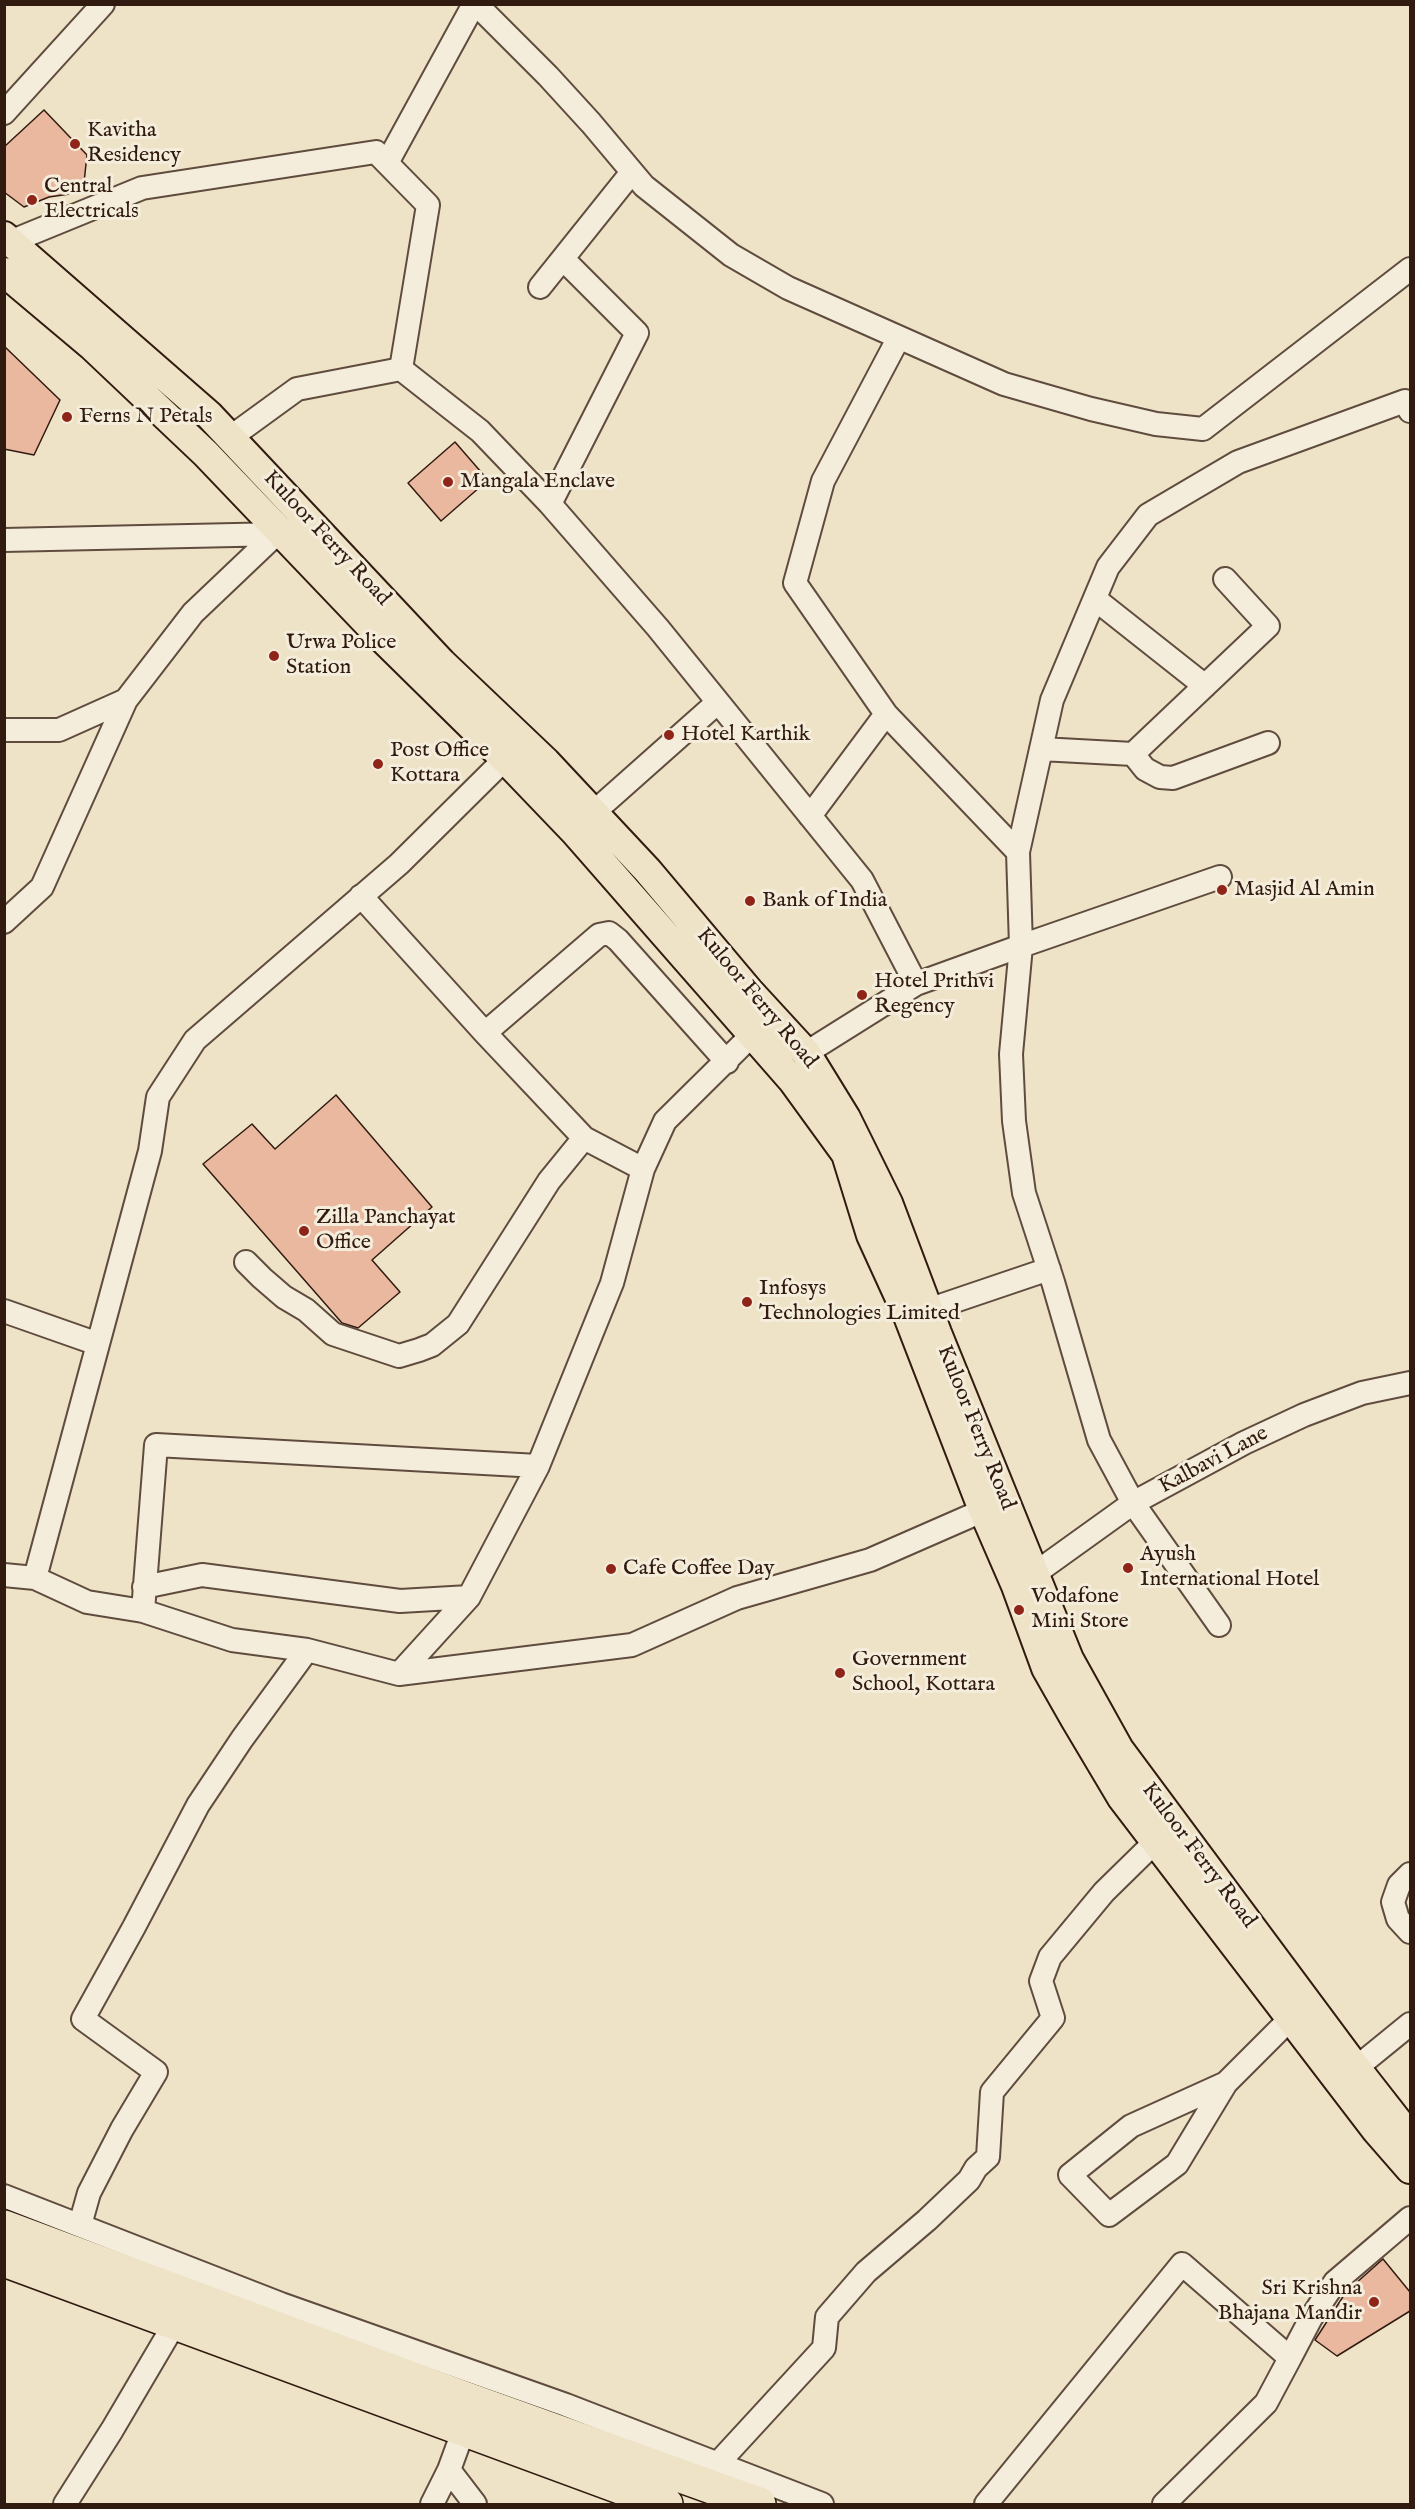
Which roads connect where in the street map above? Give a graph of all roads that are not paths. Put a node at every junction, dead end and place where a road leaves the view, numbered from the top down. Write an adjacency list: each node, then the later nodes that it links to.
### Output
1 (104, 4): 3 (street)
2 (475, 4): 4 (street); 5 (street)
3 (4, 113)
4 (387, 163): 6 (street); 12 (street)
5 (632, 172): 7 (street); 11 (street)
6 (7, 239): 14 (main road, Kuloor Ferry Road)
7 (564, 260): 10 (street); 15 (street)
8 (1410, 268): 11 (street)
9 (4, 272): 16 (main road, Kuloor Ferry Road)
10 (540, 287)
11 (898, 339): 23 (street)
12 (401, 369): 14 (street); 15 (street)
13 (1410, 411): 19 (street)
14 (231, 438): 27 (main road, Kuloor Ferry Road)
15 (550, 504): 22 (street)
16 (278, 535): 17 (street); 21 (street); 27 (main road, Kuloor Ferry Road)
17 (4, 540)
18 (1225, 579): 20 (street)
19 (1095, 599): 20 (street); 26 (street)
20 (1205, 686): 28 (street)
21 (126, 700): 24 (street); 34 (street)
22 (718, 702): 29 (street); 30 (street)
23 (886, 714): 30 (street); 31 (street)
24 (4, 730)
25 (1268, 742): 28 (street)
26 (1041, 749): 28 (street); 31 (street)
27 (514, 750): 29 (main road, Kuloor Ferry Road); 33 (street); 38 (main road, Kuloor Ferry Road)
28 (1133, 754)
29 (593, 813): 39 (main road, Kuloor Ferry Road)
30 (810, 816): 36 (street)
31 (1018, 852): 35 (street)
32 (1220, 877): 35 (street)
33 (361, 896): 37 (street); 47 (street)
34 (4, 922)
35 (1022, 946): 36 (street); 44 (street)
36 (916, 984): 39 (street)
37 (485, 1033): 40 (street); 41 (street)
38 (753, 1034): 40 (street); 51 (main road, Kuloor Ferry Road)
39 (806, 1053): 45 (main road, Kuloor Ferry Road)
40 (727, 1062): 42 (street)
41 (584, 1138): 42 (street); 43 (street)
42 (643, 1169): 49 (street)
43 (246, 1262)
44 (1049, 1269): 45 (street); 50 (street)
45 (928, 1310): 51 (main road, Kuloor Ferry Road)
46 (4, 1311): 47 (street)
47 (98, 1344): 53 (street)
48 (1410, 1383): 50 (street, Kalbavi Lane)
49 (538, 1466): 55 (street); 56 (street)
50 (1133, 1503): 54 (street, Kalbavi Lane); 58 (street)
51 (994, 1506): 54 (main road, Kuloor Ferry Road); 60 (street)
52 (4, 1575): 53 (street)
53 (35, 1578): 57 (street)
54 (1025, 1580): 61 (main road, Kuloor Ferry Road); 66 (main road, Kuloor Ferry Road)
55 (144, 1587): 56 (street); 57 (street)
56 (469, 1597): 60 (street)
57 (143, 1611): 59 (street)
58 (1219, 1625)
59 (307, 1650): 60 (street); 72 (street)
60 (399, 1674)
61 (1156, 1841): 64 (main road, Kuloor Ferry Road); 79 (street)
62 (1410, 1874): 63 (street)
63 (1410, 1932)
64 (1292, 2017): 67 (street); 69 (main road, Kuloor Ferry Road)
65 (1410, 2024): 66 (street)
66 (1356, 2068): 68 (main road, Kuloor Ferry Road)
67 (1226, 2083): 67 (street)
68 (1410, 2137)
69 (1410, 2169)
70 (4, 2196): 72 (street)
71 (1410, 2218): 76 (street)
72 (80, 2225): 79 (street)
73 (4, 2227): 79 (highway)
74 (4, 2260): 75 (highway)
75 (175, 2323): 77 (highway); 80 (street)
76 (1290, 2358): 86 (street); 87 (street)
77 (464, 2429): 78 (street); 83 (highway)
78 (449, 2470): 81 (street); 82 (street)
79 (708, 2473): 84 (highway); 85 (street)
80 (65, 2505)
81 (432, 2505)
82 (475, 2505)
83 (666, 2505)
84 (759, 2505)
85 (822, 2505)
86 (986, 2505)
87 (1164, 2505)

